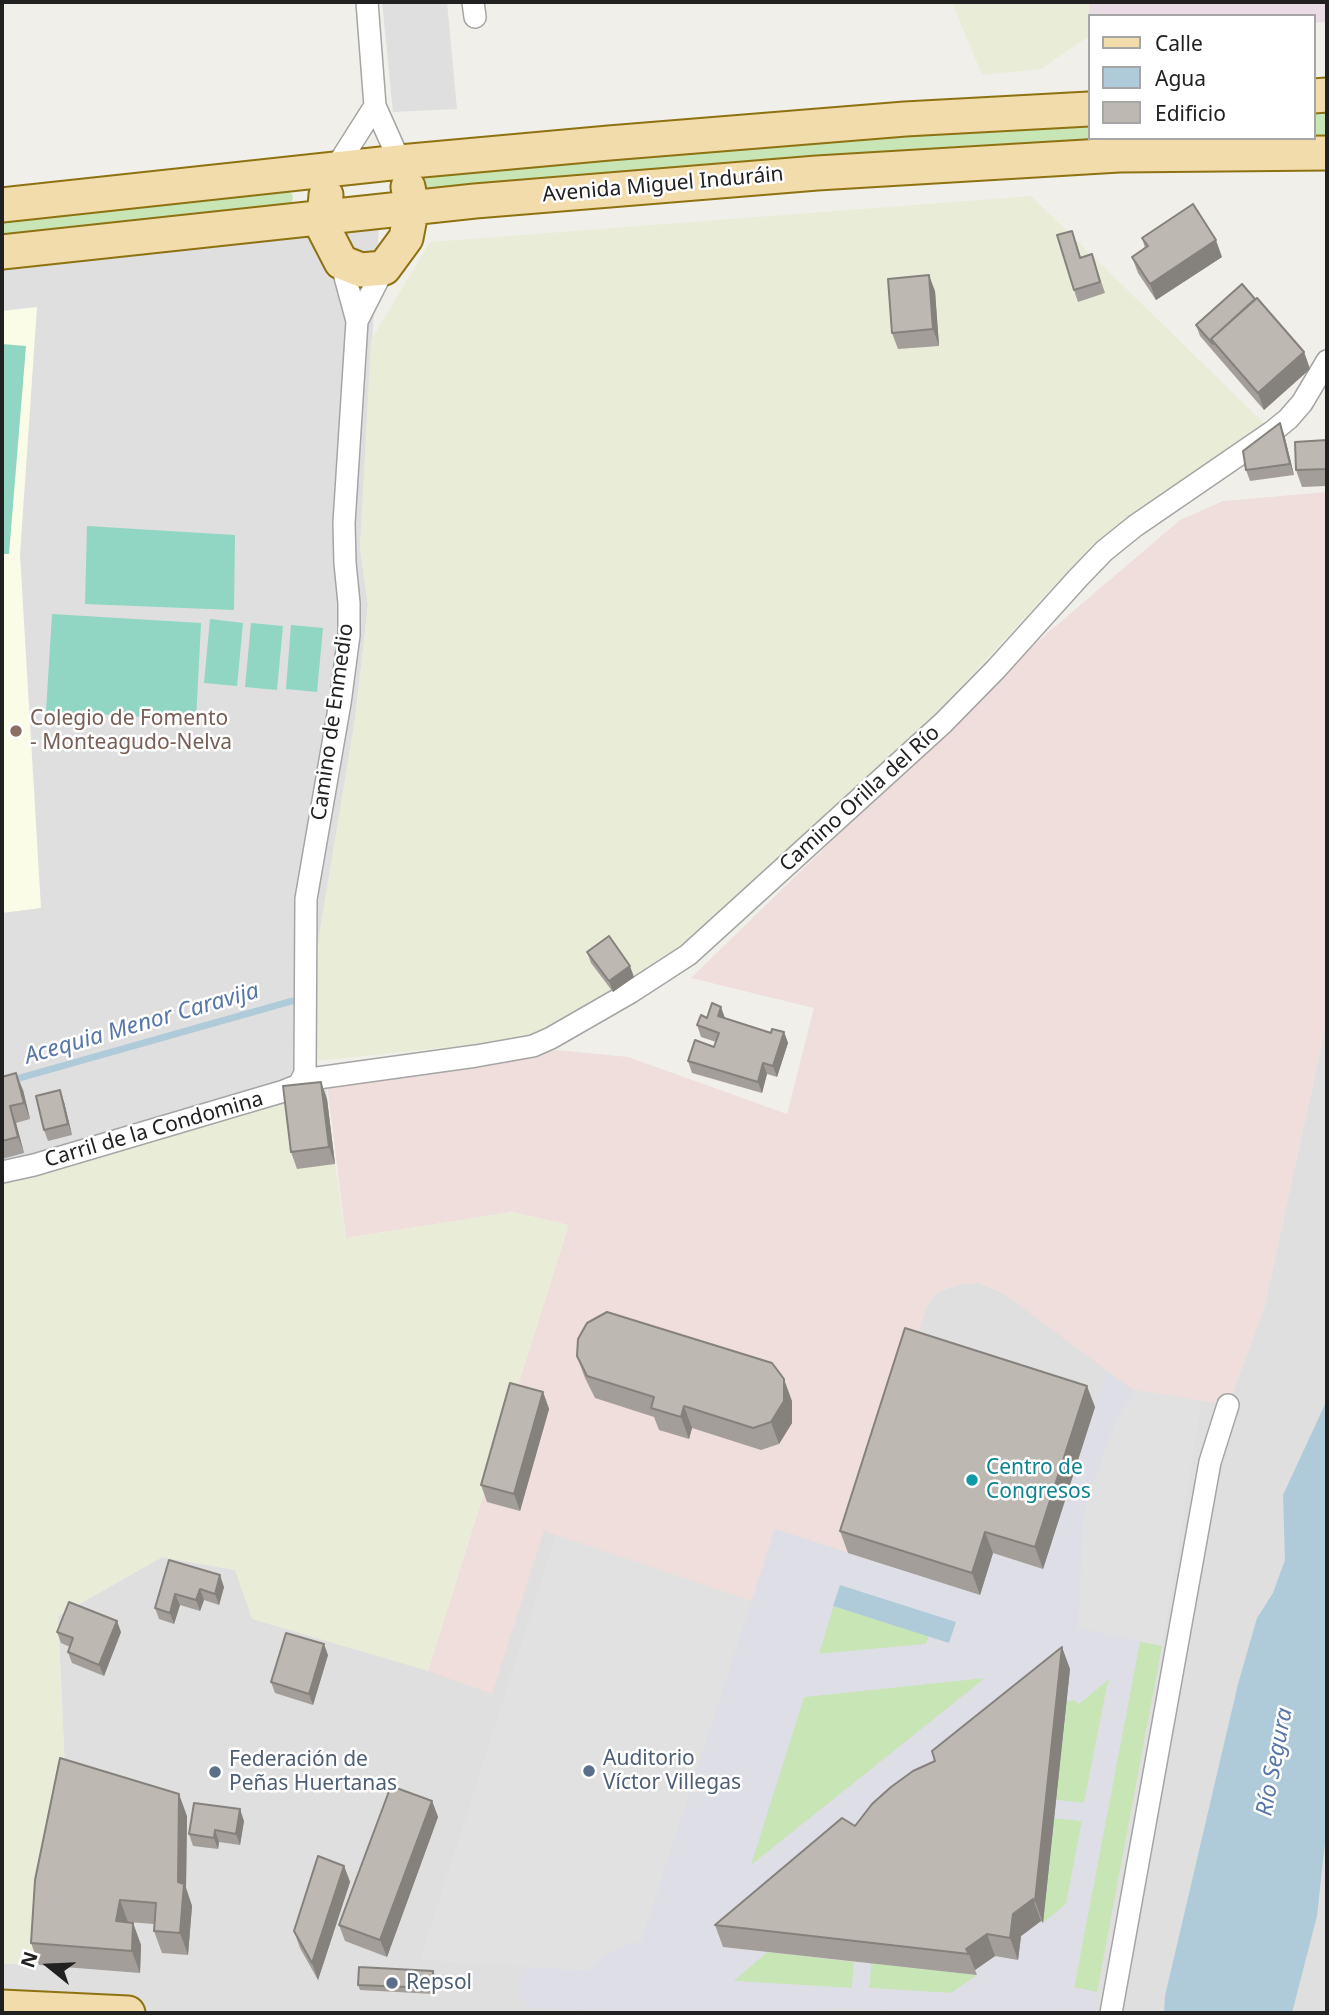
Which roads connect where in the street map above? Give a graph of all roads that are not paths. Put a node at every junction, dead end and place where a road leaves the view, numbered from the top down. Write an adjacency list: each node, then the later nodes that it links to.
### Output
1 (367, 2): 2 (street)
2 (375, 106): 5 (street); 6 (street)
3 (1088, 109): 5 (main road)
4 (1327, 153): 8 (main road, Avenida Miguel Induráin)
5 (400, 162): 6 (main road); 8 (main road)
6 (335, 169): 7 (main road); 9 (main road)
7 (2, 205)
8 (412, 207): 9 (main road, Avenida Miguel Induráin); 12 (main road)
9 (324, 217): 10 (main road, Avenida Miguel Induráin); 11 (main road)
10 (2, 252)
11 (341, 262): 12 (main road); 13 (street)
12 (384, 268): 13 (street)
13 (357, 321): 15 (street, Camino de Enmedio)
14 (1327, 361): 15 (street, Camino Orilla del Río)
15 (303, 1080): 16 (street, Carril de la Condomina)
16 (2, 1172)
17 (1228, 1405): 20 (street)
18 (2, 2007): 19 (main road)
19 (128, 2013)
20 (1111, 2013)

